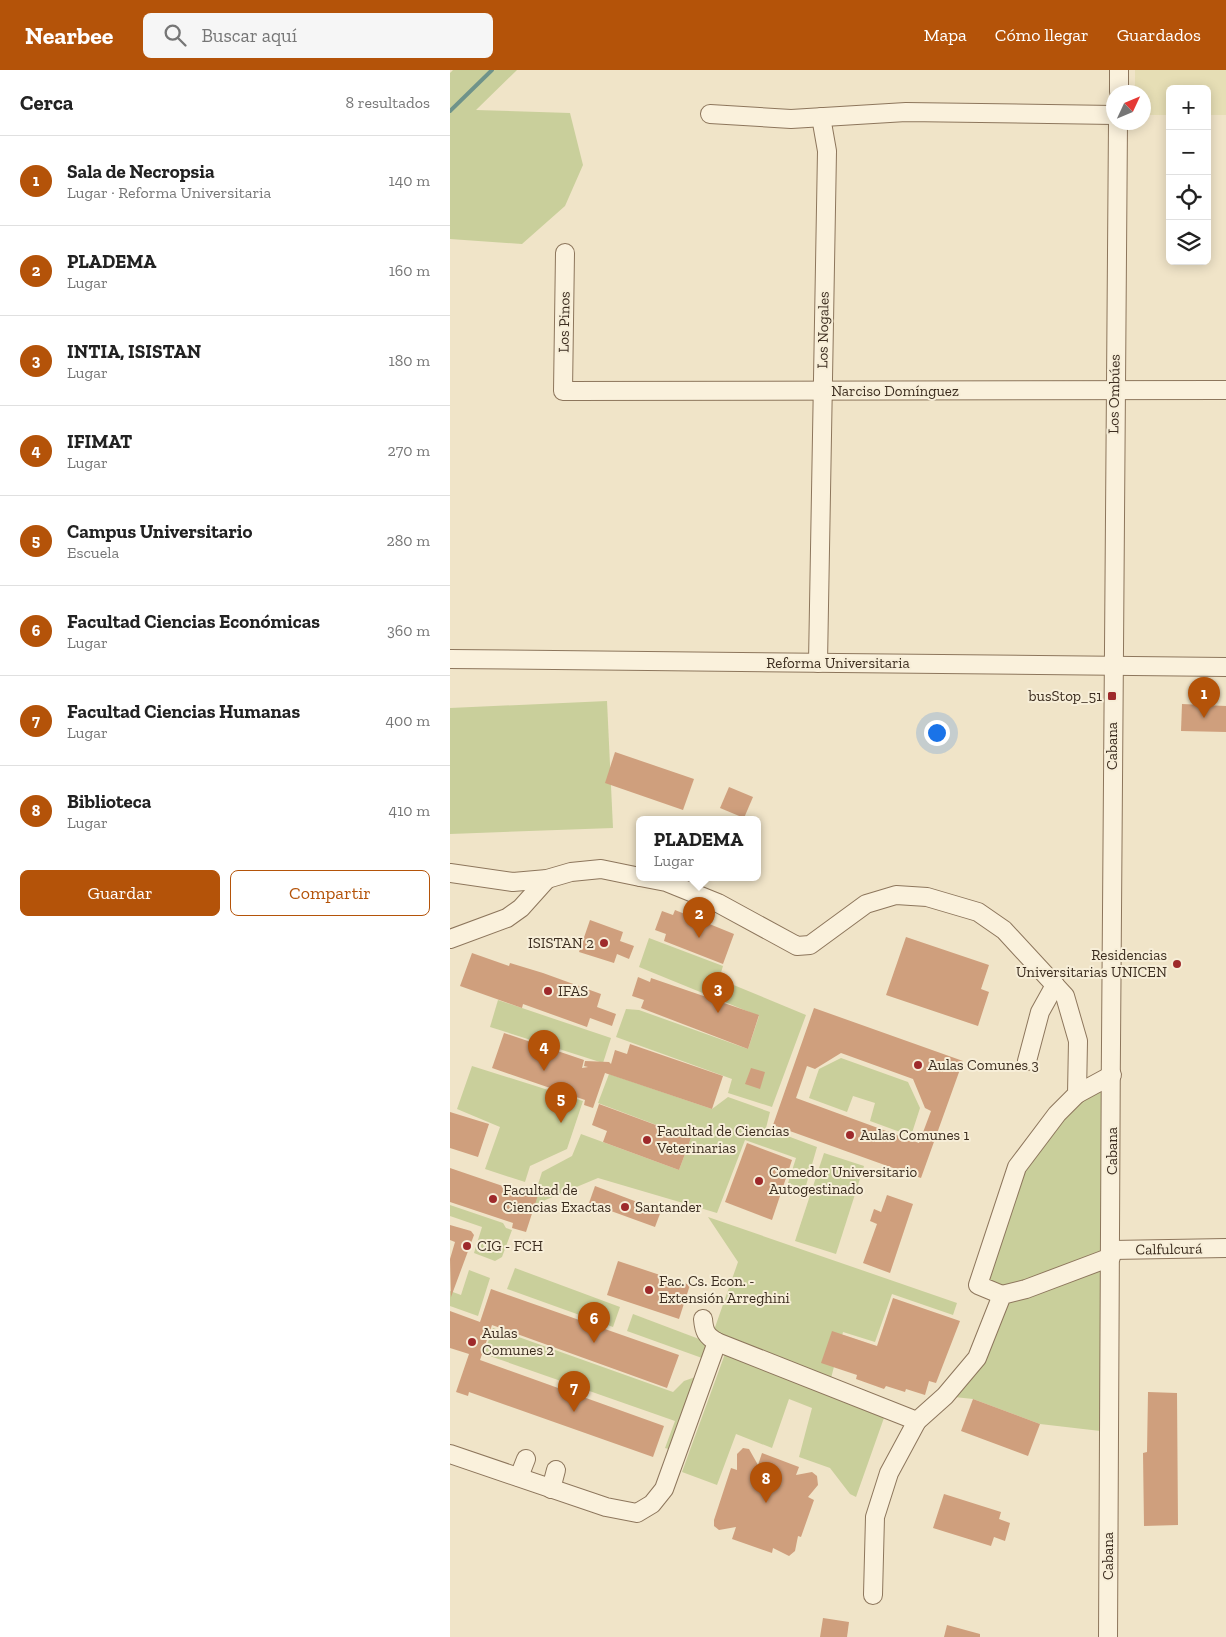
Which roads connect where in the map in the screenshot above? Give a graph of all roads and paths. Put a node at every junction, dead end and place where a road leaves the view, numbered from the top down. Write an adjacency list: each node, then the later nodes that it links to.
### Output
1 (1119, 70): 2 (street)
2 (1119, 85)
3 (710, 114): 5 (street)
4 (1106, 115): 5 (street)
5 (821, 117): 11 (street, Los Nogales)
6 (1118, 130): 8 (street, Los Ombúes)
7 (565, 253): 10 (street, Los Pinos)
8 (1114, 390): 9 (street, Narciso Domínguez); 11 (street, Narciso Domínguez); 14 (street, Los Ombúes)
9 (1226, 390)
10 (563, 391): 11 (street, Narciso Domínguez)
11 (821, 391): 13 (street, Los Nogales)
12 (450, 660): 13 (street, Reforma Universitaria)
13 (818, 663): 14 (street, Reforma Universitaria)
14 (1111, 665): 15 (street, Reforma Universitaria); 25 (street, Cabana)
15 (1226, 667)
16 (450, 873): 18 (street)
17 (636, 876): 18 (street)
18 (547, 879): 20 (street)
19 (661, 881): 21 (street)
20 (450, 939)
21 (810, 945): 22 (street); 23 (street)
22 (794, 961)
23 (1055, 985): 24 (street); 26 (street)
24 (1027, 1061)
25 (1112, 1075): 26 (street); 28 (street, Cabana)
26 (1077, 1094): 29 (street)
27 (1226, 1248): 28 (street, Calfulcurá)
28 (1112, 1253): 29 (street, Calfulcurá); 39 (street, Cabana)
29 (1002, 1295): 32 (street)
30 (703, 1319): 31 (street)
31 (718, 1342): 32 (street); 37 (street)
32 (917, 1421): 38 (street)
33 (450, 1454): 36 (street)
34 (526, 1459): 36 (street)
35 (556, 1470): 37 (street)
36 (519, 1477): 37 (street)
37 (551, 1489)
38 (873, 1595)
39 (1108, 1637)

